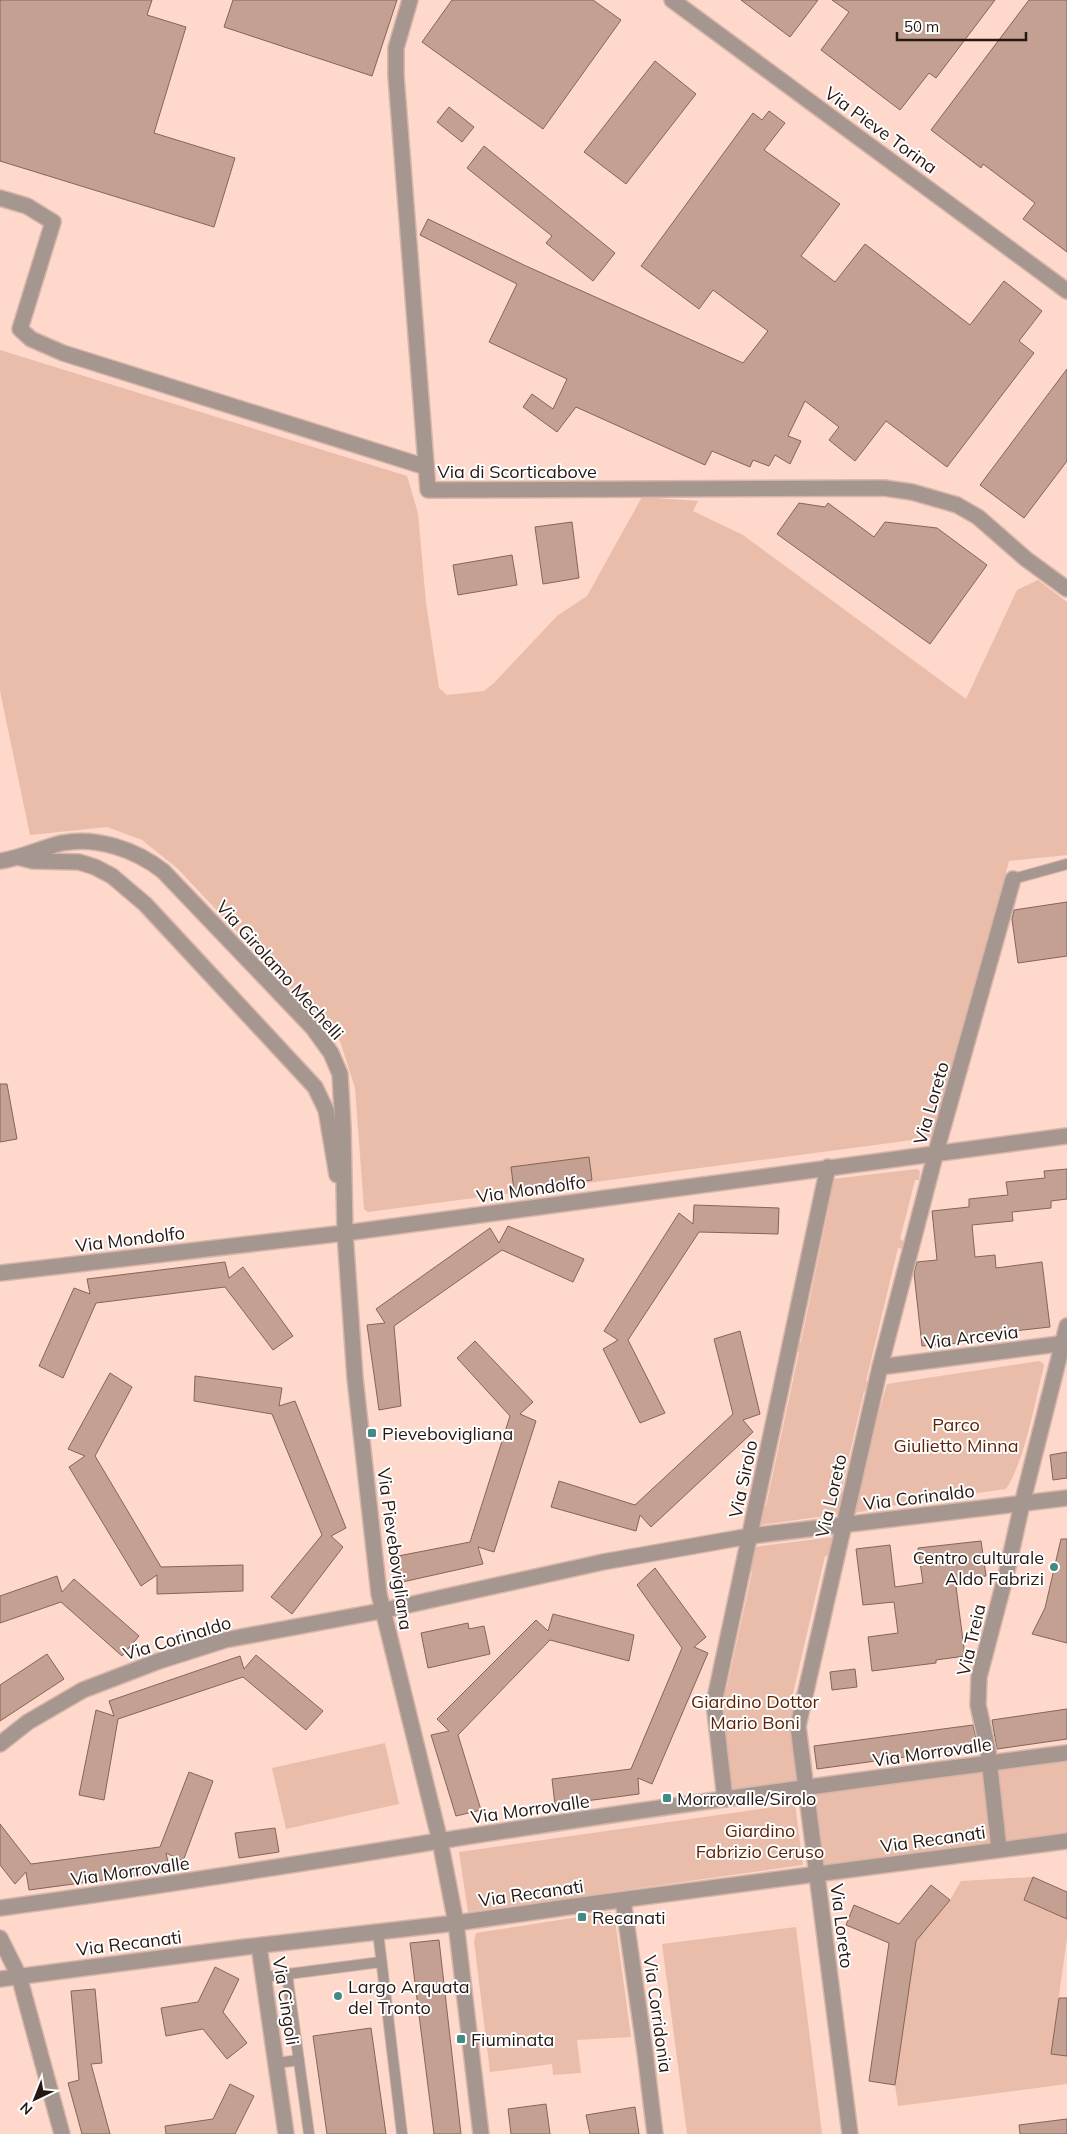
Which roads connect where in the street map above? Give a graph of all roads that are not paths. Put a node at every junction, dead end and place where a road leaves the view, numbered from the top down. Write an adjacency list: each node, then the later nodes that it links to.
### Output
1 (410, 0): 5 (street, Via di Scorticabove)
2 (672, 0): 4 (street, Via Pieve Torina)
3 (0, 198): 5 (street)
4 (1067, 291)
5 (426, 467): 6 (street, Via di Scorticabove)
6 (1067, 589)
7 (19, 858): 8 (street, Via Girolamo Mechelli); 14 (street, Via Girolamo Mechelli); 14 (street, Via Girolamo Mechelli)
8 (0, 861)
9 (1067, 864): 10 (lane)
10 (1013, 879): 12 (street, Via Loreto)
11 (1067, 1136): 12 (street, Via Mondolfo)
12 (936, 1152): 13 (street, Via Mondolfo); 18 (street, Via Loreto)
13 (828, 1168): 14 (street, Via Mondolfo); 22 (street, Via Sirolo)
14 (345, 1233): 15 (street, Via Mondolfo); 23 (street, Via Pievebovigliana)
15 (0, 1273)
16 (1067, 1326): 17 (street, Via Treia)
17 (1065, 1344): 18 (street, Via Arcevia); 20 (street, Via Treia)
18 (880, 1367): 21 (street, Via Loreto)
19 (1067, 1498): 20 (street, Via Corinaldo)
20 (1022, 1504): 21 (street, Via Corinaldo); 26 (street, Via Treia)
21 (842, 1525): 22 (street, Via Corinaldo); 27 (street, Via Loreto)
22 (750, 1536): 23 (street, Via Corinaldo); 28 (street, Via Sirolo)
23 (382, 1611): 24 (street, Via Corinaldo); 29 (street, Via Pievebovigliana)
24 (0, 1744)
25 (1067, 1753): 26 (street, Via Morrovalle)
26 (989, 1763): 27 (street, Via Morrovalle); 31 (street, Via Treia)
27 (805, 1788): 28 (street, Via Morrovalle); 32 (street, Via Loreto)
28 (725, 1799): 29 (street, Via Morrovalle)
29 (440, 1841): 34 (street, Via Morrovalle); 35 (street, Via Pievebovigliana)
30 (1067, 1841): 31 (street, Via Recanati)
31 (999, 1849): 32 (street, Via Recanati)
32 (816, 1874): 33 (street, Via Recanati); 52 (street, Via Loreto)
33 (623, 1900): 35 (street, Via Recanati); 51 (street, Via Corridonia)
34 (0, 1908)
35 (456, 1923): 36 (street, Via Recanati); 50 (street, Via Pievebovigliana)
36 (378, 1932): 38 (street, Via Recanati); 39 (lane)
37 (0, 1938): 41 (street)
38 (259, 1946): 41 (street, Via Recanati); 42 (street, Via Cingoli)
39 (381, 1962): 40 (lane); 49 (lane)
40 (287, 1974): 42 (lane); 44 (lane, Via Cingoli)
41 (19, 1976): 43 (street, Via Recanati); 46 (street)
42 (265, 1977): 45 (street, Via Cingoli)
43 (0, 1979)
44 (299, 2060): 45 (lane, Via Cingoli); 48 (lane, Via Cingoli)
45 (277, 2063): 47 (street, Via Cingoli)
46 (62, 2134)
47 (286, 2134)
48 (309, 2134)
49 (402, 2134)
50 (481, 2134)
51 (655, 2134)
52 (850, 2134)

